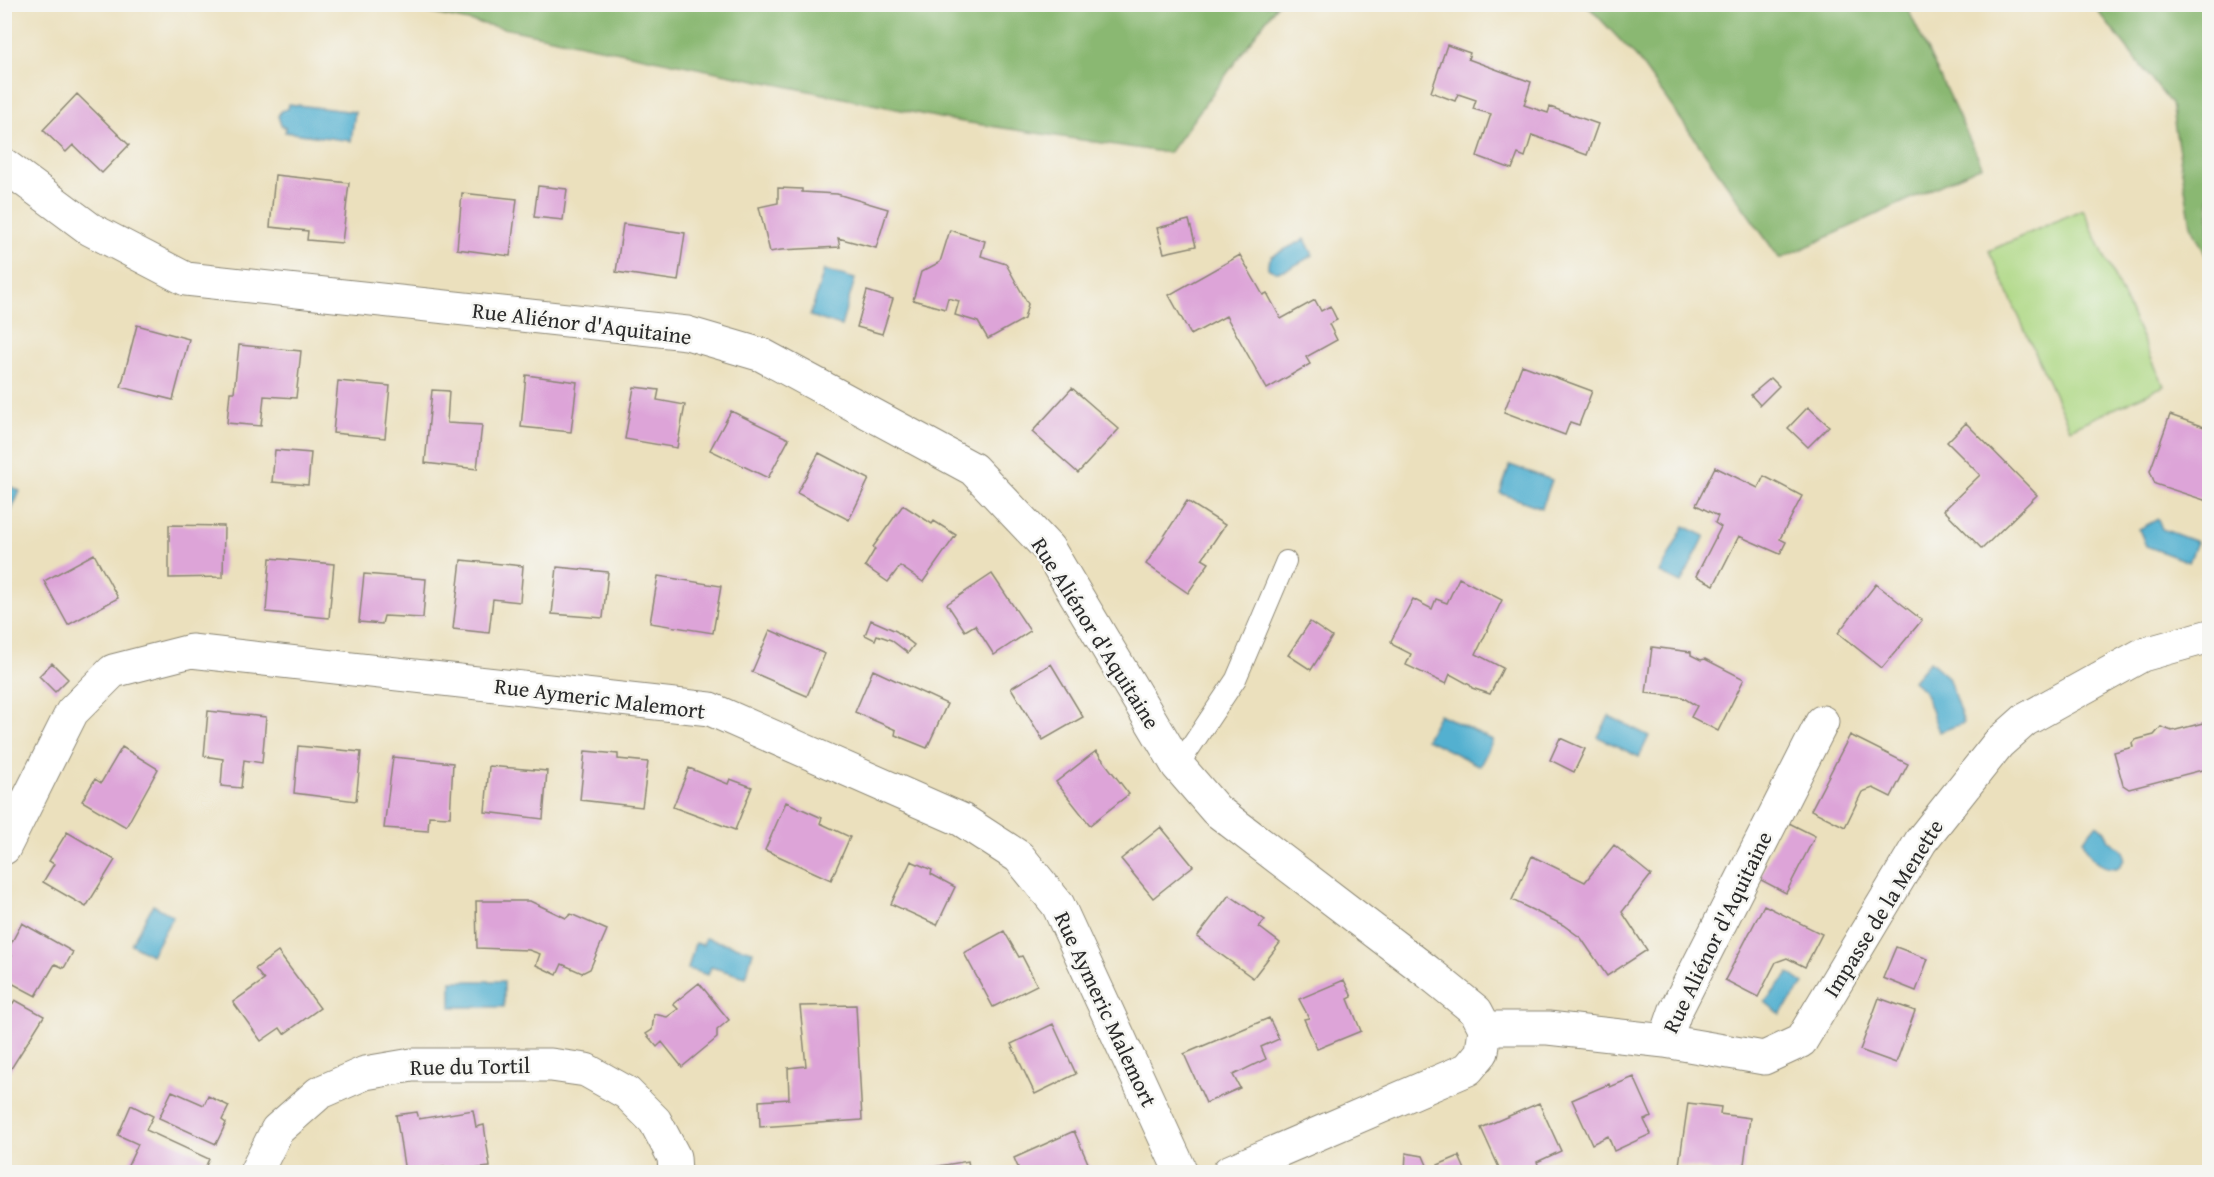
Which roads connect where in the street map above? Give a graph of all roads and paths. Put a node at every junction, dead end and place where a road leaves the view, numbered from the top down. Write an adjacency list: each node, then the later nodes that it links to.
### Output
1 (4, 165): 5 (street, Rue Aliénor d'Aquitaine)
2 (1286, 561): 5 (lane)
3 (2210, 636): 8 (street, Impasse de la Menette)
4 (1822, 722): 8 (street, Rue Aliénor d'Aquitaine)
5 (1178, 766): 7 (street, Rue Aliénor d'Aquitaine)
6 (4, 848): 11 (street, Rue Aymeric Malemort)
7 (1485, 1028): 8 (street, Rue Aliénor d'Aquitaine); 12 (street)
8 (1665, 1041)
9 (256, 1173): 10 (street, Rue du Tortil)
10 (675, 1173)
11 (1181, 1173)
12 (1229, 1173)

